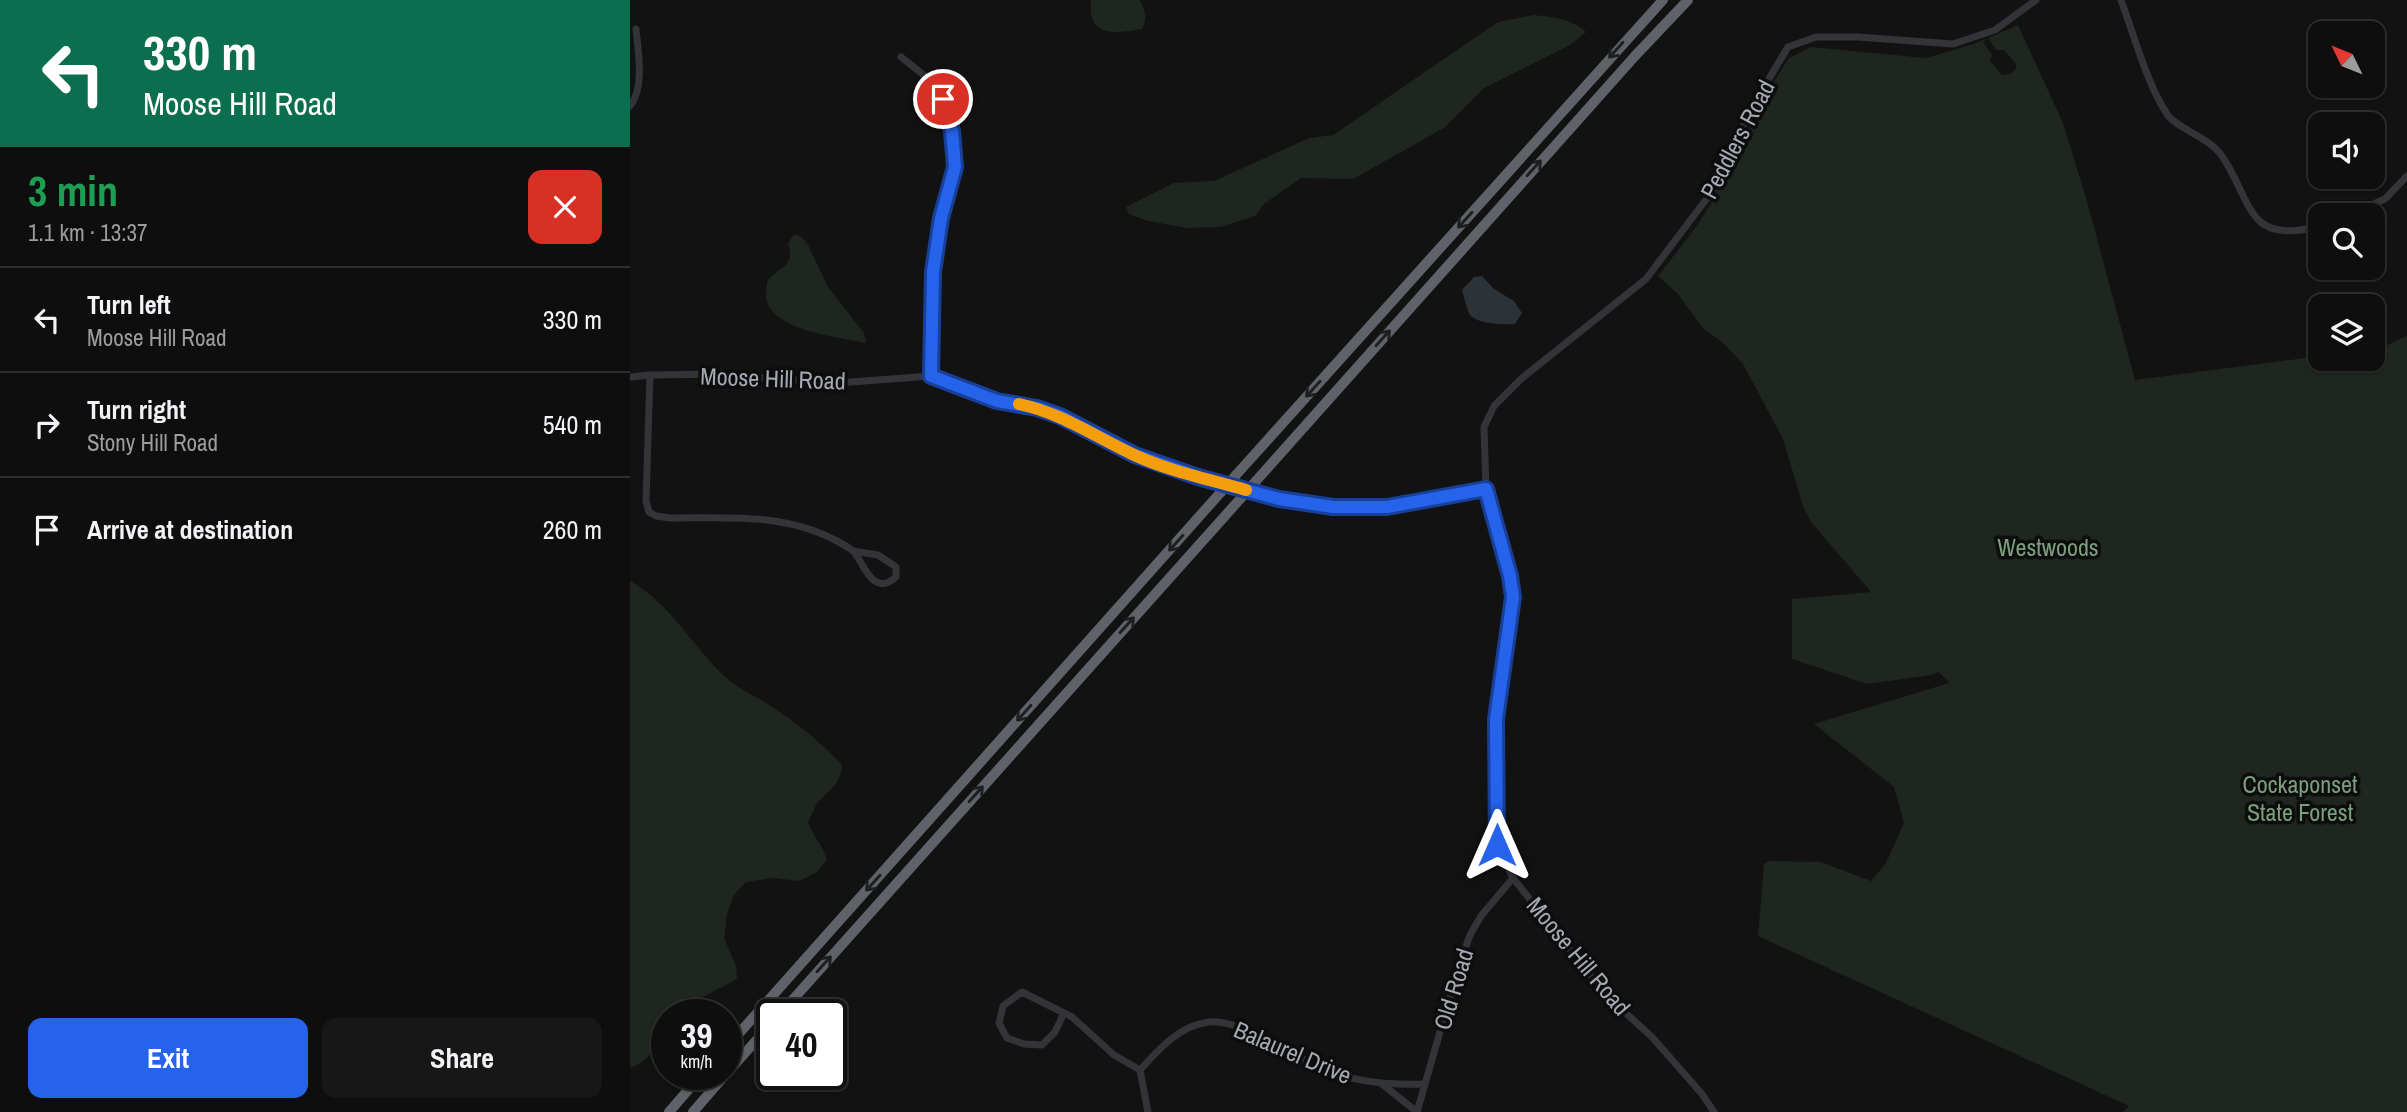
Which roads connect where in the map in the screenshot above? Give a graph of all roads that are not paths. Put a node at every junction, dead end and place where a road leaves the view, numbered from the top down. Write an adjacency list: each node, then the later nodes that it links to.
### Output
1 (1663, 0): 19 (highway, one-way to 19, bridge)
2 (1688, 0): 17 (highway, one-way to 2, bridge)
3 (2036, 0): 14 (street, Peddlers Road)
4 (2121, 0): 10 (street)
5 (636, 29): 7 (street)
6 (901, 57): 12 (street)
7 (630, 106)
8 (2407, 176): 9 (street)
9 (2374, 203)
10 (2308, 229)
11 (650, 374): 12 (street, Moose Hill Road); 13 (street, Moose Hill Road); 15 (street)
12 (931, 376): 14 (street, Moose Hill Road)
13 (630, 377)
14 (1486, 489): 16 (street, Moose Hill Road)
15 (853, 551): 15 (street)
16 (1513, 878): 24 (street, Old Road); 31 (street, Moose Hill Road)
17 (793, 999)
18 (1064, 1013): 18 (street); 22 (street)
19 (742, 1030)
20 (756, 1041): 21 (highway)
21 (742, 1056)
22 (1140, 1070): 23 (street, Balaurel Drive); 29 (street)
23 (1381, 1083): 24 (street, Balaurel Drive); 30 (street, Balaurel Drive)
24 (1424, 1084): 30 (street, Old Road)
25 (688, 1090): 27 (highway)
26 (712, 1090): 28 (highway)
27 (669, 1112)
28 (692, 1112)
29 (1148, 1112)
30 (1417, 1112)
31 (1714, 1112)

